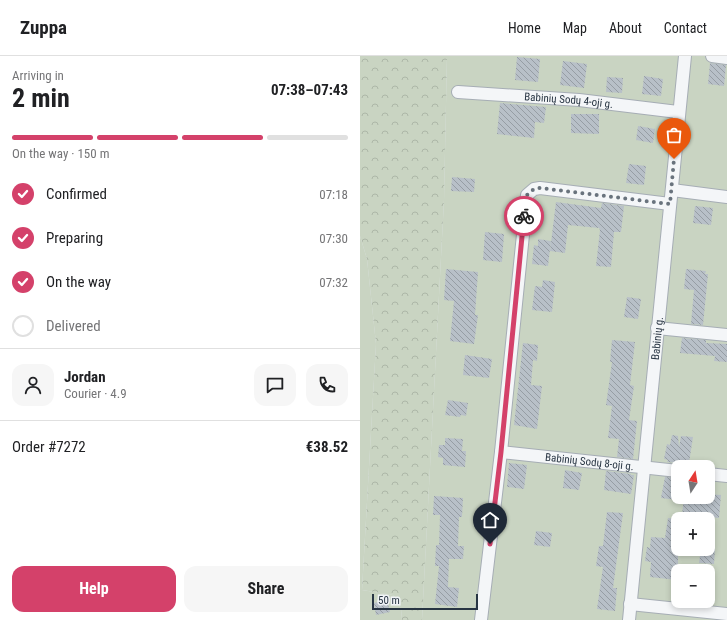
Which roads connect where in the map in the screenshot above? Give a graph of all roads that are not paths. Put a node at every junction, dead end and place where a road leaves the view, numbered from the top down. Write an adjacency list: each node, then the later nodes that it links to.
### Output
1 (685, 56): 5 (street, Babinių g.)
2 (712, 56): 3 (street)
3 (727, 58)
4 (458, 92): 5 (street, Babinių Sodų 4-oji g.)
5 (678, 112): 6 (street, Babinių g.)
6 (672, 190): 7 (street); 8 (street, Babinių g.)
7 (727, 197)
8 (670, 204): 9 (street, Babinių g.); 11 (street)
9 (657, 328): 10 (street); 12 (street, Babinių g.)
10 (727, 335)
11 (501, 452): 12 (street, Babinių Sodų 8-oji g.); 18 (street)
12 (643, 467): 13 (street, Babinių Sodų 8-oji g.); 16 (street, Babinių g.)
13 (671, 470)
14 (715, 475): 15 (street)
15 (727, 476)
16 (630, 604): 17 (street); 19 (street, Babinių g.)
17 (727, 614)
18 (481, 620)
19 (628, 620)

